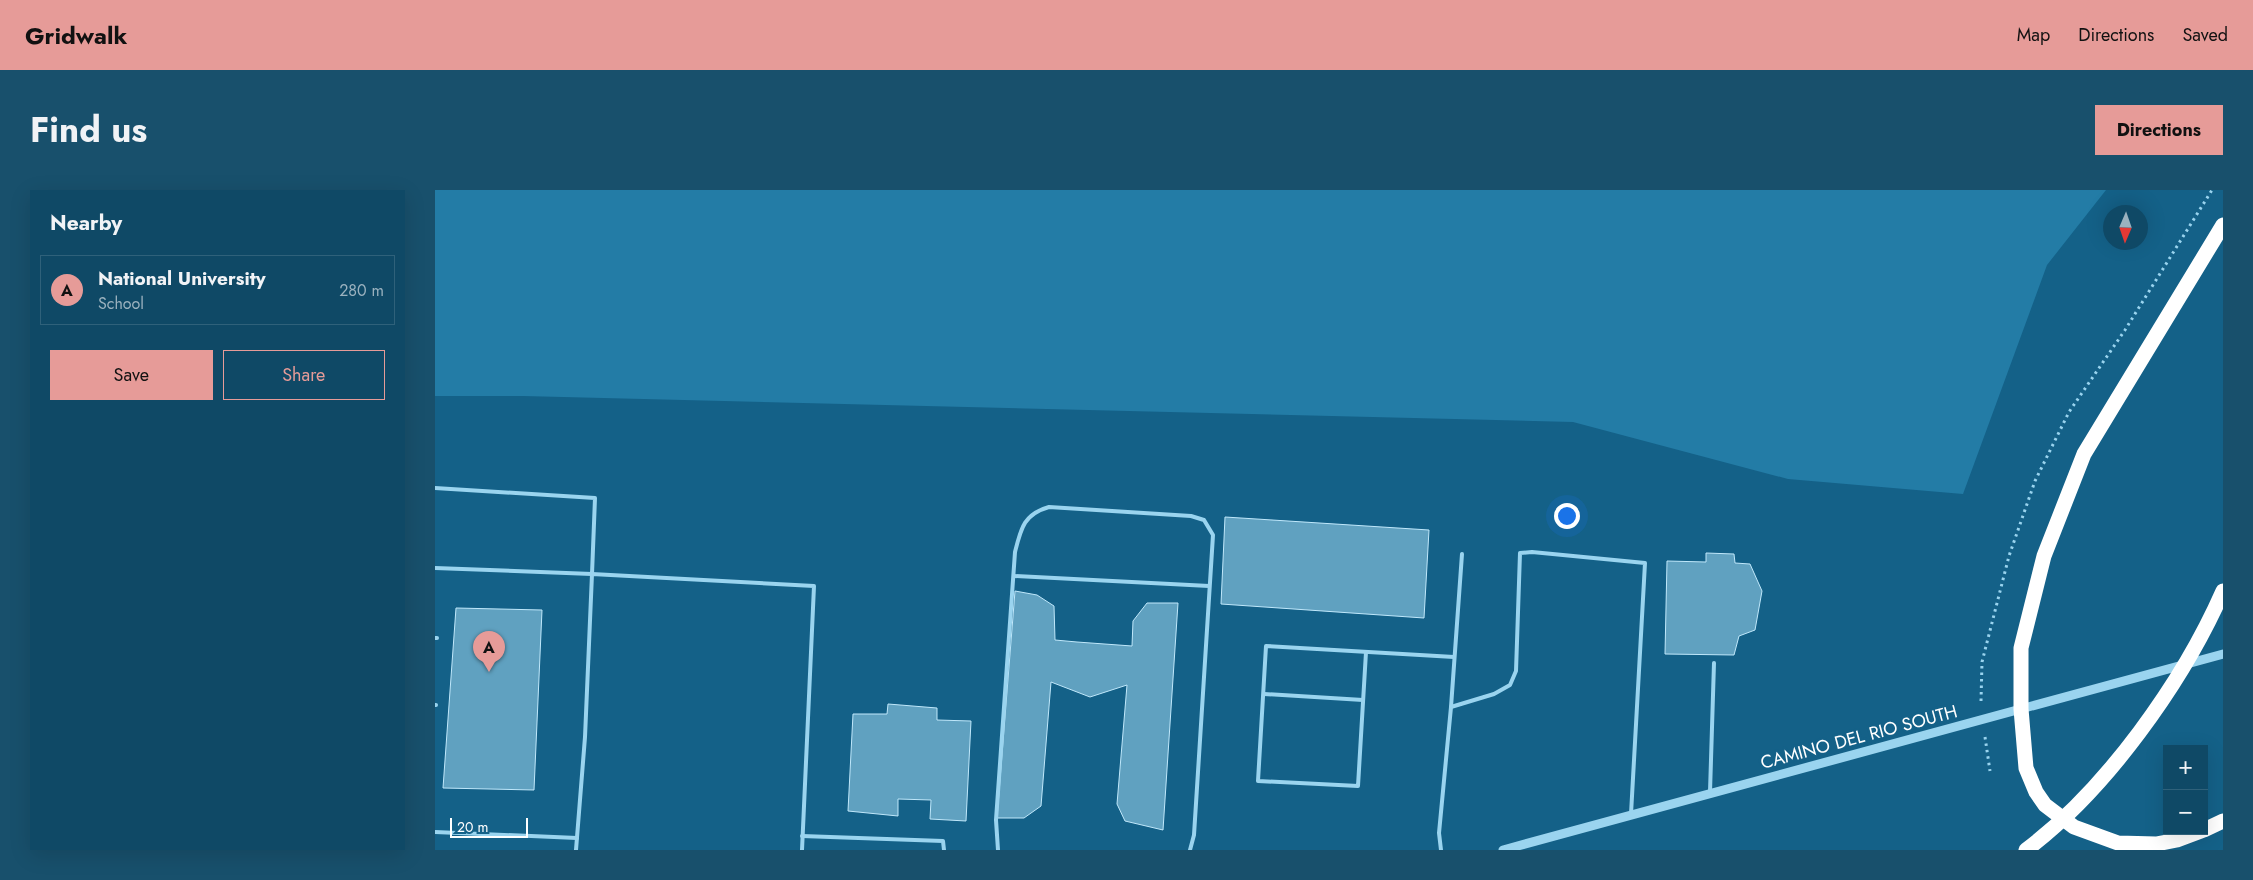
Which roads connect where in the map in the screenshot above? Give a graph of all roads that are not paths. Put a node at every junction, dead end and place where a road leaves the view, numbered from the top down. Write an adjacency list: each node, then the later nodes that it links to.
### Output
1 (2223, 225): 16 (highway)
2 (435, 488): 5 (lane)
3 (1462, 554): 11 (lane)
4 (435, 568): 5 (lane)
5 (592, 574): 23 (lane); 24 (lane)
6 (1014, 576): 7 (lane); 7 (lane); 28 (lane)
7 (1209, 586): 29 (lane)
8 (2223, 591): 32 (highway, bridge)
9 (1366, 652): 11 (lane); 13 (lane); 14 (lane)
10 (2223, 654): 16 (street, CAMINO DEL RIO SOUTH)
11 (1454, 657): 15 (lane)
12 (1714, 663): 17 (lane)
13 (1263, 694): 14 (lane); 14 (lane)
14 (1363, 700)
15 (1451, 707): 18 (lane); 30 (lane)
16 (2021, 709): 17 (street, CAMINO DEL RIO SOUTH); 22 (highway)
17 (1710, 794): 18 (street, CAMINO DEL RIO SOUTH)
18 (1631, 816): 31 (street, CAMINO DEL RIO SOUTH)
19 (2223, 821): 20 (highway)
20 (2208, 828)
21 (435, 832): 24 (lane)
22 (2190, 835)
23 (802, 836): 26 (lane); 27 (lane)
24 (577, 838): 25 (lane)
25 (576, 850)
26 (802, 850)
27 (944, 850)
28 (998, 850)
29 (1190, 850)
30 (1441, 850)
31 (1503, 850)
32 (2026, 850)

